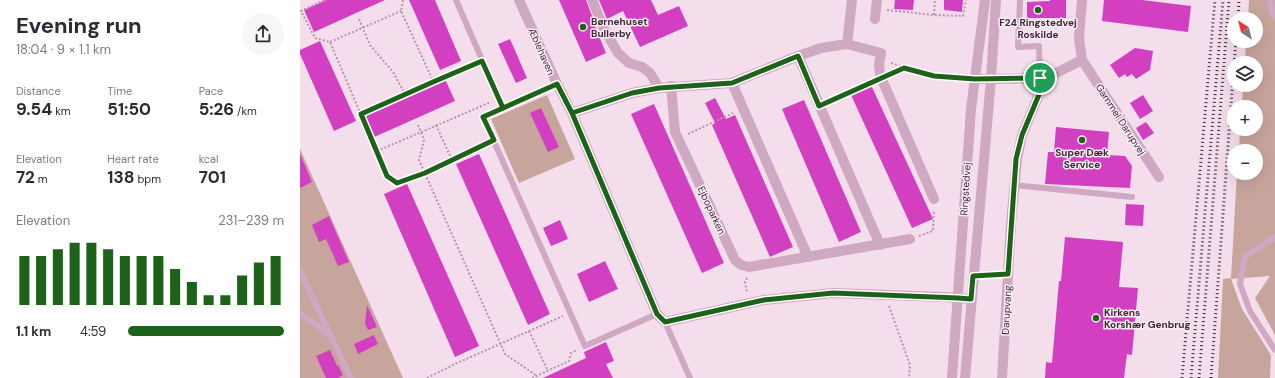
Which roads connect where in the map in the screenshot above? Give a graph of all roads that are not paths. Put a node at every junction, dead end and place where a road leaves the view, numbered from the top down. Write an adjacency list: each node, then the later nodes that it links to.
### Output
1 (456, 0): 21 (lane)
2 (519, 0): 18 (street, Æblehaven)
3 (592, 0): 20 (street)
4 (852, 0): 11 (street)
5 (985, 0): 15 (street, Ringstedvej)
6 (996, 0): 16 (street, Ringstedvej)
7 (1020, 0): 14 (lane)
8 (1082, 0): 13 (street, Gammel Darupvej)
9 (1270, 0): 10 (lane)
10 (1275, 17)
11 (846, 44): 12 (street); 26 (street)
12 (798, 56): 17 (street); 29 (street)
13 (1082, 60): 14 (street); 23 (street, Gammel Darupvej)
14 (1043, 78): 16 (street); 24 (street, Darupvang)
15 (975, 79): 16 (street); 32 (street, Ringstedvej)
16 (990, 79): 33 (street, Ringstedvej)
17 (732, 83): 19 (street); 30 (street)
18 (557, 84): 21 (lane); 22 (street, Æblehaven)
19 (671, 86): 20 (street); 30 (street, Ejboparken)
20 (659, 88): 22 (street)
21 (503, 108): 35 (lane)
22 (572, 113): 35 (street, Æblehaven)
23 (1159, 177)
24 (1014, 185): 25 (lane); 43 (street, Darupvang)
25 (1132, 197)
26 (934, 199)
27 (1275, 237): 38 (lane)
28 (910, 239): 29 (street)
29 (880, 245): 30 (street)
30 (808, 257)
31 (300, 271): 37 (lane)
32 (958, 298): 33 (street); 36 (street); 41 (street, Ringstedvej)
33 (971, 299): 42 (street, Ringstedvej)
34 (300, 313): 37 (lane)
35 (657, 314): 36 (street, Æblehaven)
36 (665, 322): 40 (lane)
37 (331, 336): 39 (lane)
38 (1275, 350)
39 (351, 378)
40 (690, 378)
41 (952, 378)
42 (965, 378)
43 (1002, 378)

